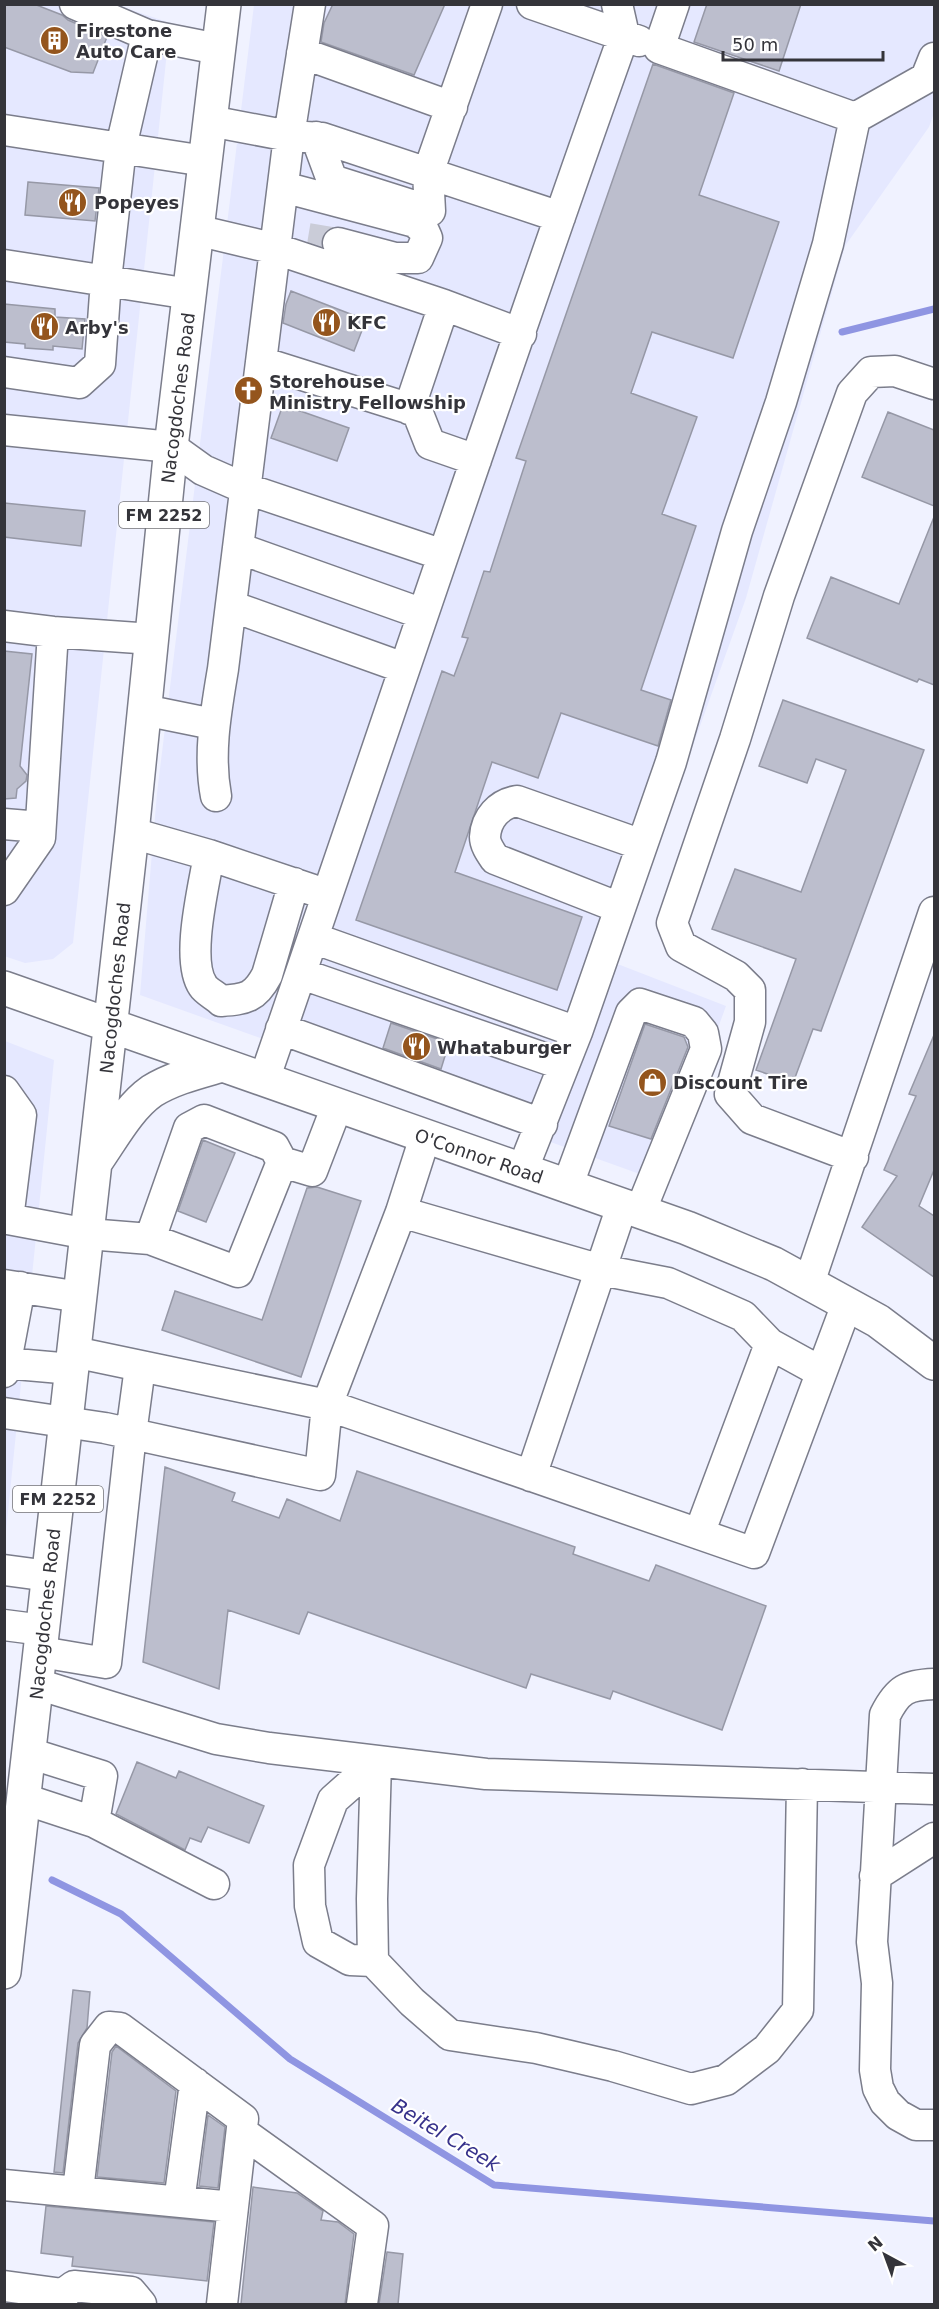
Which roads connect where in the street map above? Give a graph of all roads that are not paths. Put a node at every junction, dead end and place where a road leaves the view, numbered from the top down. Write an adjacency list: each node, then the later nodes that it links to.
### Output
1 (75, 4): 8 (street)
2 (224, 4): 11 (main road, Nacogdoches Road / FM 2252)
3 (310, 4): 12 (street)
4 (488, 4): 14 (street)
5 (616, 4): 9 (street)
6 (674, 4): 10 (street)
7 (548, 7): 9 (street)
8 (147, 35): 11 (street); 19 (street)
9 (624, 35): 10 (street); 23 (street)
10 (659, 48): 15 (street)
11 (218, 49): 16 (main road, Nacogdoches Road / FM 2252)
12 (302, 53): 14 (street); 18 (street)
13 (934, 58): 15 (street)
14 (452, 107): 21 (street)
15 (855, 118): 55 (street)
16 (210, 121): 18 (street); 20 (main road, Nacogdoches Road / FM 2252)
17 (4, 130): 19 (street)
18 (302, 137): 21 (street); 21 (street); 22 (street)
19 (121, 147): 20 (street); 29 (street)
20 (205, 161): 24 (main road, Nacogdoches Road / FM 2252)
21 (428, 173): 23 (street)
22 (283, 187): 26 (street); 27 (street)
23 (560, 217): 32 (street)
24 (196, 230): 26 (street); 30 (main road, Nacogdoches Road / FM 2252)
25 (308, 238): 26 (street)
26 (277, 241): 31 (street); 33 (street)
27 (338, 243)
28 (4, 264): 29 (street)
29 (106, 280): 30 (street); 34 (street)
30 (190, 294): 38 (main road, Nacogdoches Road / FM 2252)
31 (444, 306): 32 (street); 36 (street)
32 (521, 334): 39 (street)
33 (261, 362): 36 (street); 40 (street)
34 (4, 372)
35 (934, 384): 75 (street)
36 (409, 409): 39 (street)
37 (4, 430): 38 (street)
38 (171, 447): 40 (street); 47 (main road, Nacogdoches Road / FM 2252)
39 (476, 460): 42 (street)
40 (244, 488): 41 (street); 42 (street)
41 (238, 548): 43 (street); 44 (street)
42 (442, 555): 44 (street)
43 (231, 606): 48 (street); 50 (street)
44 (423, 614): 48 (street)
45 (4, 627): 46 (street)
46 (53, 632): 47 (street); 53 (street)
47 (152, 639): 49 (main road, Nacogdoches Road / FM 2252)
48 (404, 668): 59 (street)
49 (144, 710): 50 (street); 54 (main road, Nacogdoches Road / FM 2252)
50 (213, 724): 51 (street)
51 (216, 796)
52 (4, 824): 53 (street)
53 (40, 827): 58 (street)
54 (132, 833): 56 (street); 65 (main road, Nacogdoches Road / FM 2252)
55 (642, 845): 60 (street); 60 (street)
56 (209, 855): 57 (street); 57 (street)
57 (294, 884): 59 (street)
58 (4, 890)
59 (328, 895): 62 (street)
60 (620, 908): 67 (street)
61 (934, 912): 75 (street)
62 (313, 938): 63 (street); 67 (street)
63 (302, 974): 66 (street); 69 (street)
64 (4, 988): 65 (main road, O'Connor Road)
65 (111, 1026): 68 (main road, O'Connor Road); 76 (main road, Nacogdoches Road / FM 2252)
66 (281, 1029): 70 (street); 73 (street)
67 (577, 1032): 69 (street)
68 (222, 1065): 70 (main road, O'Connor Road); 76 (main road)
69 (564, 1065): 73 (street)
70 (264, 1080): 72 (main road, O'Connor Road)
71 (4, 1091): 82 (street)
72 (337, 1106): 74 (main road, O'Connor Road); 77 (street)
73 (542, 1124): 78 (street)
74 (424, 1137): 78 (main road, O'Connor Road); 81 (street)
75 (853, 1157): 86 (street)
76 (96, 1161): 83 (main road, Nacogdoches Road / FM 2252)
77 (282, 1162): 84 (street); 84 (street)
78 (522, 1171): 79 (main road, O'Connor Road)
79 (567, 1186): 80 (main road, O'Connor Road); 80 (street)
80 (631, 1209): 85 (street); 86 (main road, O'Connor Road)
81 (401, 1212): 85 (street); 96 (street)
82 (6, 1215): 83 (street)
83 (88, 1234): 84 (street); 88 (main road, Nacogdoches Road / FM 2252)
84 (150, 1239)
85 (600, 1270): 90 (street); 100 (street)
86 (809, 1283): 89 (main road, O'Connor Road)
87 (12, 1286): 88 (street); 93 (street)
88 (80, 1297): 91 (main road, Nacogdoches Road / FM 2252)
89 (847, 1304): 92 (main road, O'Connor Road); 95 (street)
90 (770, 1344): 95 (street); 101 (street)
91 (73, 1360): 93 (street); 94 (street); 98 (main road, Nacogdoches Road / FM 2252)
92 (934, 1363)
93 (6, 1366)
94 (140, 1367): 96 (street); 99 (street)
95 (821, 1372): 101 (street)
96 (327, 1405): 99 (street); 100 (street)
97 (4, 1413): 98 (street)
98 (66, 1421): 99 (street); 103 (main road, Nacogdoches Road / FM 2252)
99 (131, 1434): 105 (street)
100 (531, 1476): 101 (street)
101 (699, 1534)
102 (4, 1570): 103 (street)
103 (49, 1576): 105 (main road, Nacogdoches Road / FM 2252)
104 (4, 1625): 105 (street)
105 (42, 1641): 106 (main road, Nacogdoches Road / FM 2252)
106 (37, 1684): 108 (main road, Nacogdoches Road / FM 2252); 109 (street)
107 (934, 1684): 111 (street)
108 (29, 1753): 113 (main road, Nacogdoches Road / FM 2252); 114 (street)
109 (376, 1762): 110 (street); 118 (street); 118 (street)
110 (802, 1784): 111 (street); 118 (street)
111 (880, 1787): 112 (street); 116 (street)
112 (934, 1789)
113 (17, 1809): 114 (street); 119 (main road, Nacogdoches Road / FM 2252)
114 (94, 1822): 117 (street)
115 (934, 1838): 116 (street)
116 (875, 1876): 121 (street)
117 (214, 1884)
118 (373, 1961)
119 (4, 1972)
120 (195, 2083): 122 (street); 124 (street); 125 (street)
121 (934, 2126)
122 (242, 2132): 126 (street); 131 (street)
123 (4, 2185): 124 (street)
124 (78, 2191): 125 (street)
125 (179, 2202): 126 (street)
126 (233, 2207): 130 (street)
127 (4, 2286): 128 (street)
128 (63, 2299): 129 (street)
129 (141, 2304)
130 (222, 2304)
131 (362, 2304)

